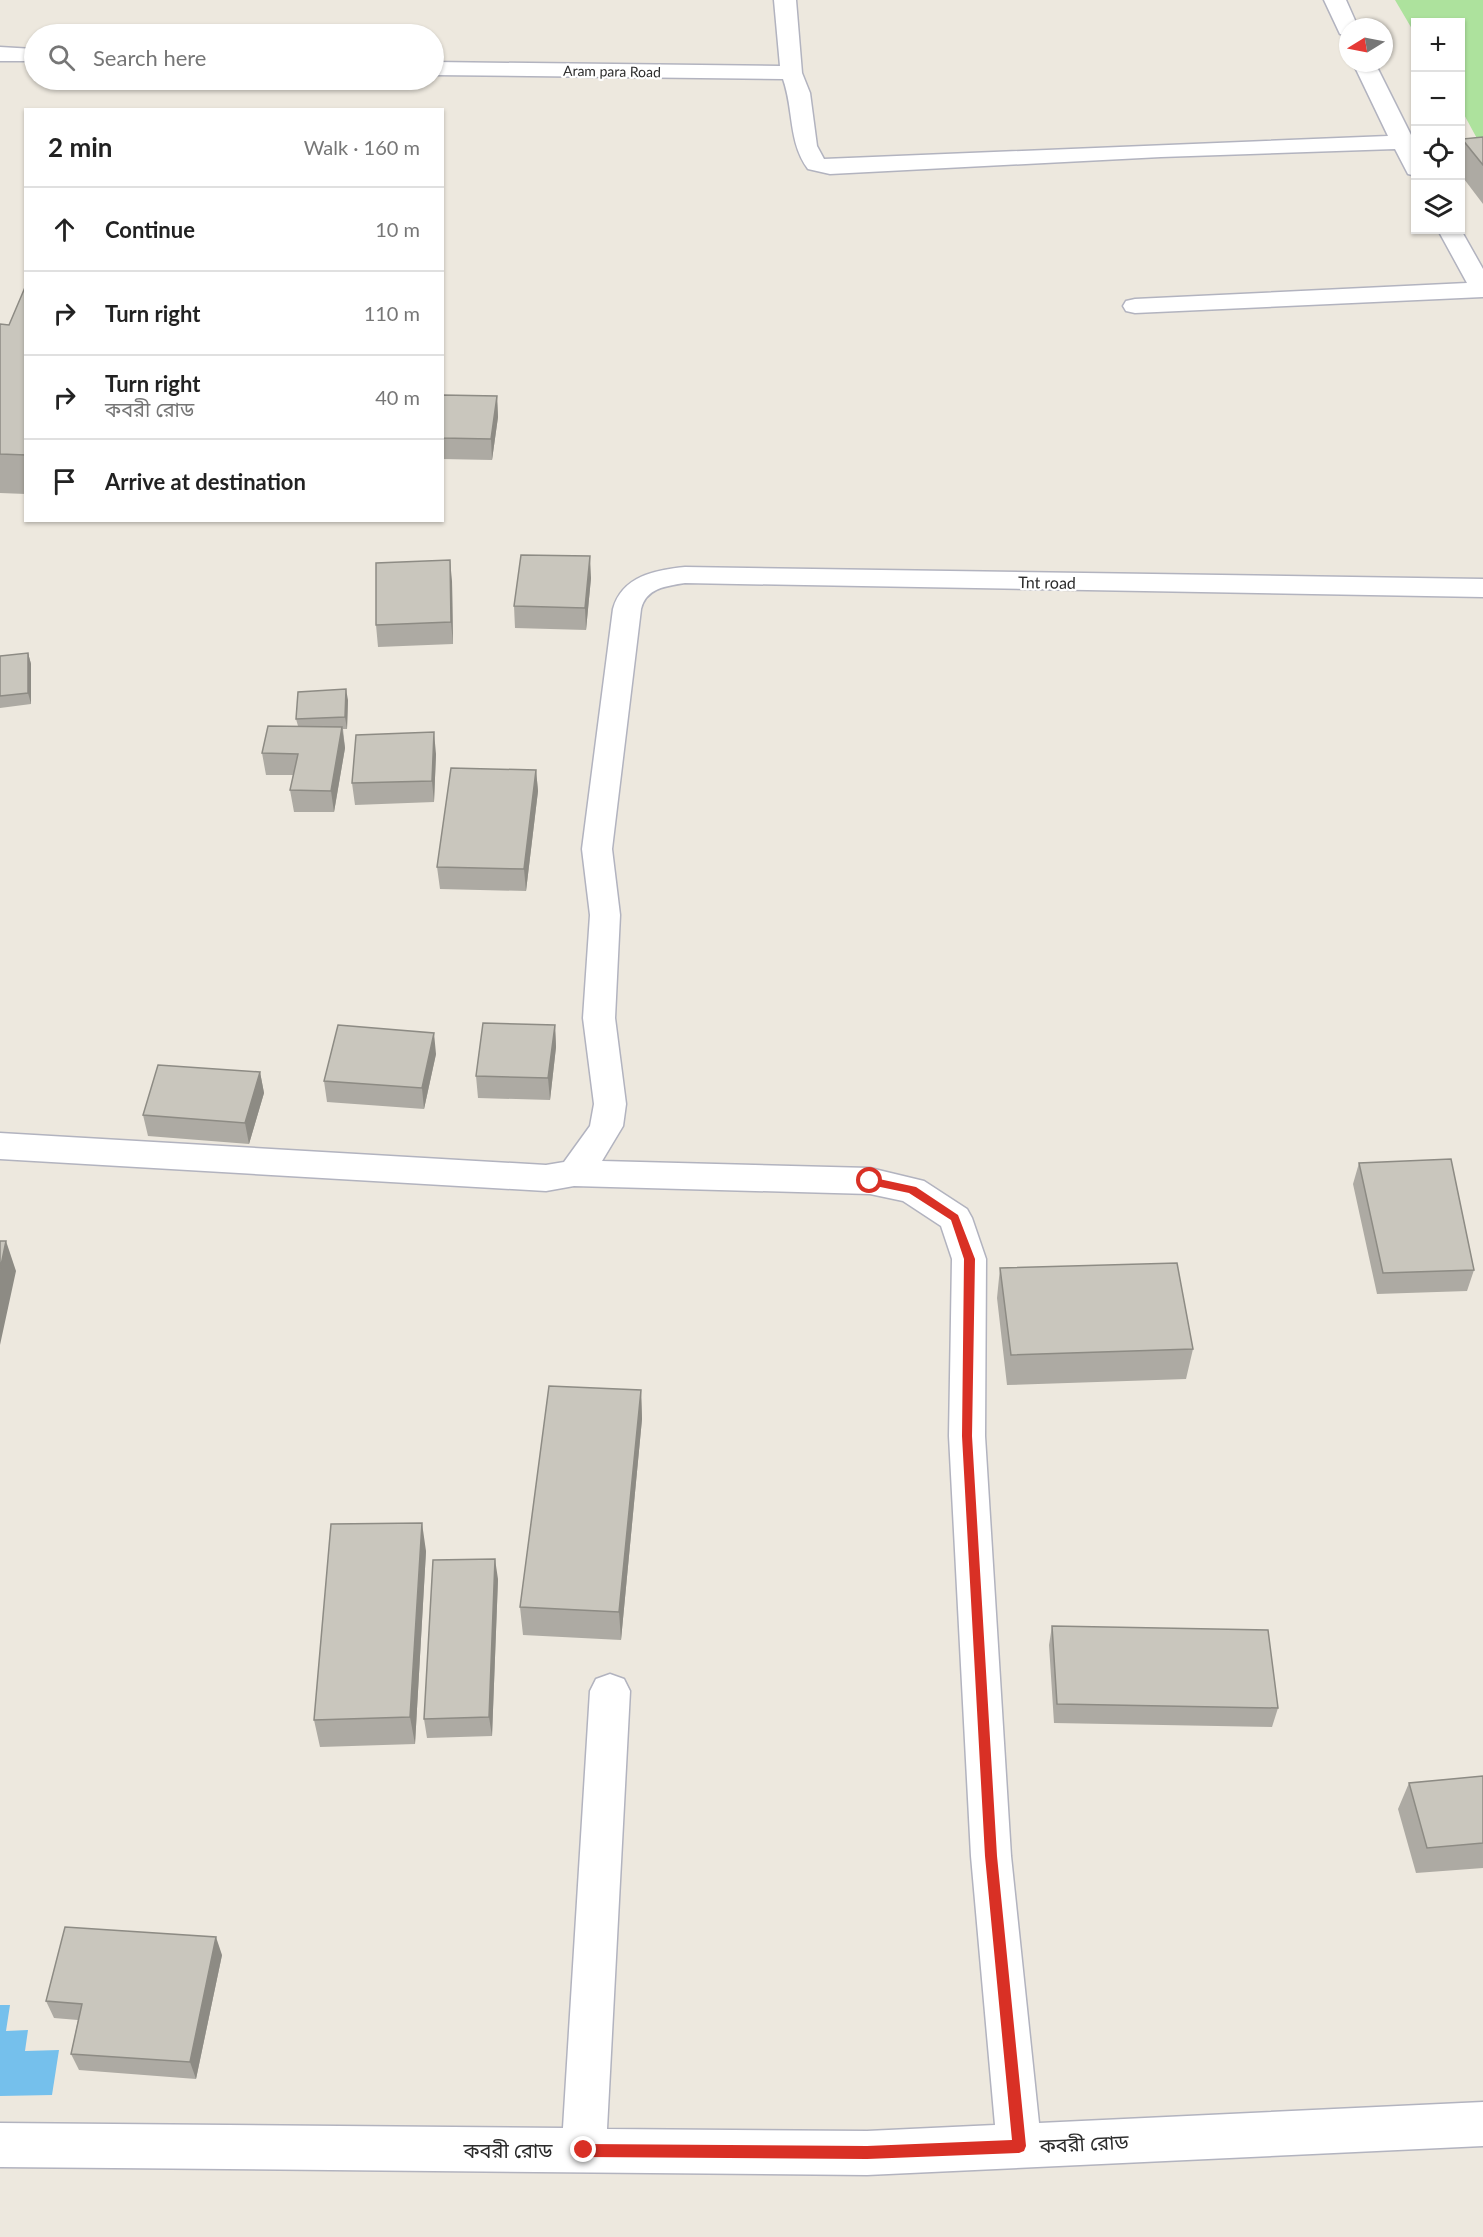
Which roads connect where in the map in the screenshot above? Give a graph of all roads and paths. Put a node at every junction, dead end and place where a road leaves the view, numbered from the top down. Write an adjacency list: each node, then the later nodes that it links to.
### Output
1 (785, 0): 8 (street)
2 (1335, 0): 3 (street)
3 (1343, 18)
4 (0, 54): 5 (street)
5 (24, 55)
6 (444, 69): 8 (street, Aram para Road)
7 (1368, 72): 9 (street)
8 (791, 73): 9 (street)
9 (1400, 142): 10 (street)
10 (1411, 161)
11 (1451, 234): 12 (street)
12 (1483, 290): 13 (street)
13 (1135, 306)
14 (1483, 588): 16 (street, Tnt road)
15 (0, 1146): 16 (street)
16 (574, 1173): 20 (street)
17 (610, 1691): 21 (street)
18 (1483, 2124): 20 (street, কবরী রোড)
19 (0, 2145): 21 (street, কবরী রোড)
20 (1019, 2146): 21 (street, কবরী রোড)
21 (584, 2150)

